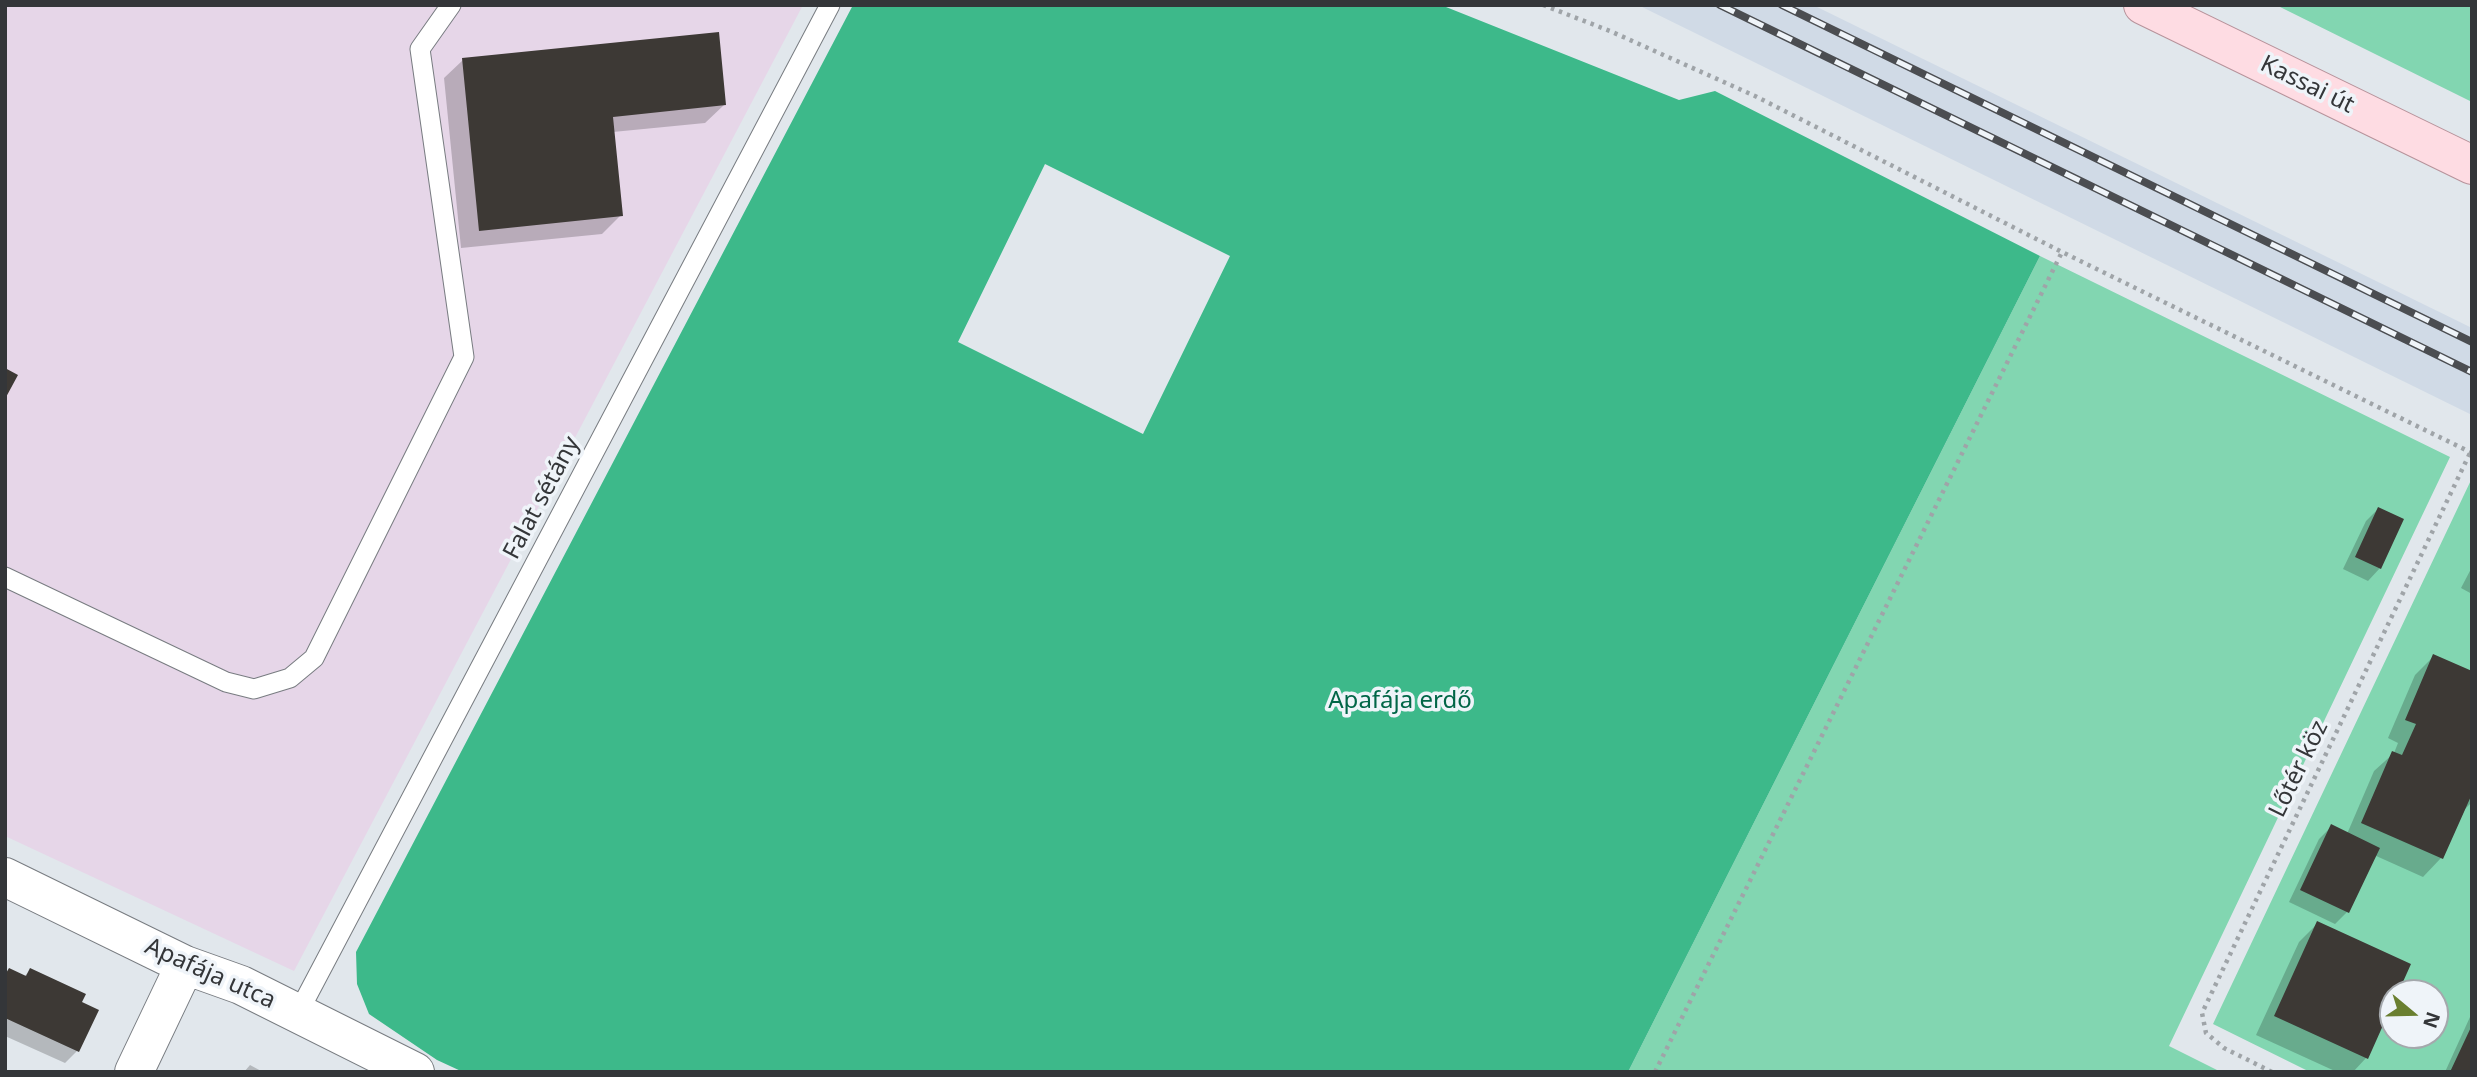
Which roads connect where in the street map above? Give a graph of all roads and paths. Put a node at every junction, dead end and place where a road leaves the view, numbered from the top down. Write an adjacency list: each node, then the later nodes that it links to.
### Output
1 (451, 5): 8 (lane)
2 (830, 5): 11 (lane, Falat sétány)
3 (1543, 5): 6 (path)
4 (2143, 5): 5 (main road, Kassai út)
5 (2472, 165)
6 (2062, 252): 7 (path); 14 (path)
7 (2471, 453): 15 (path, Lőtér köz)
8 (5, 577)
9 (5, 877): 10 (street, Apafája utca)
10 (185, 965): 11 (street, Apafája utca); 12 (street)
11 (298, 1013): 13 (street, Apafája utca)
12 (134, 1072)
13 (415, 1072)
14 (1655, 1072)
15 (2272, 1072)

